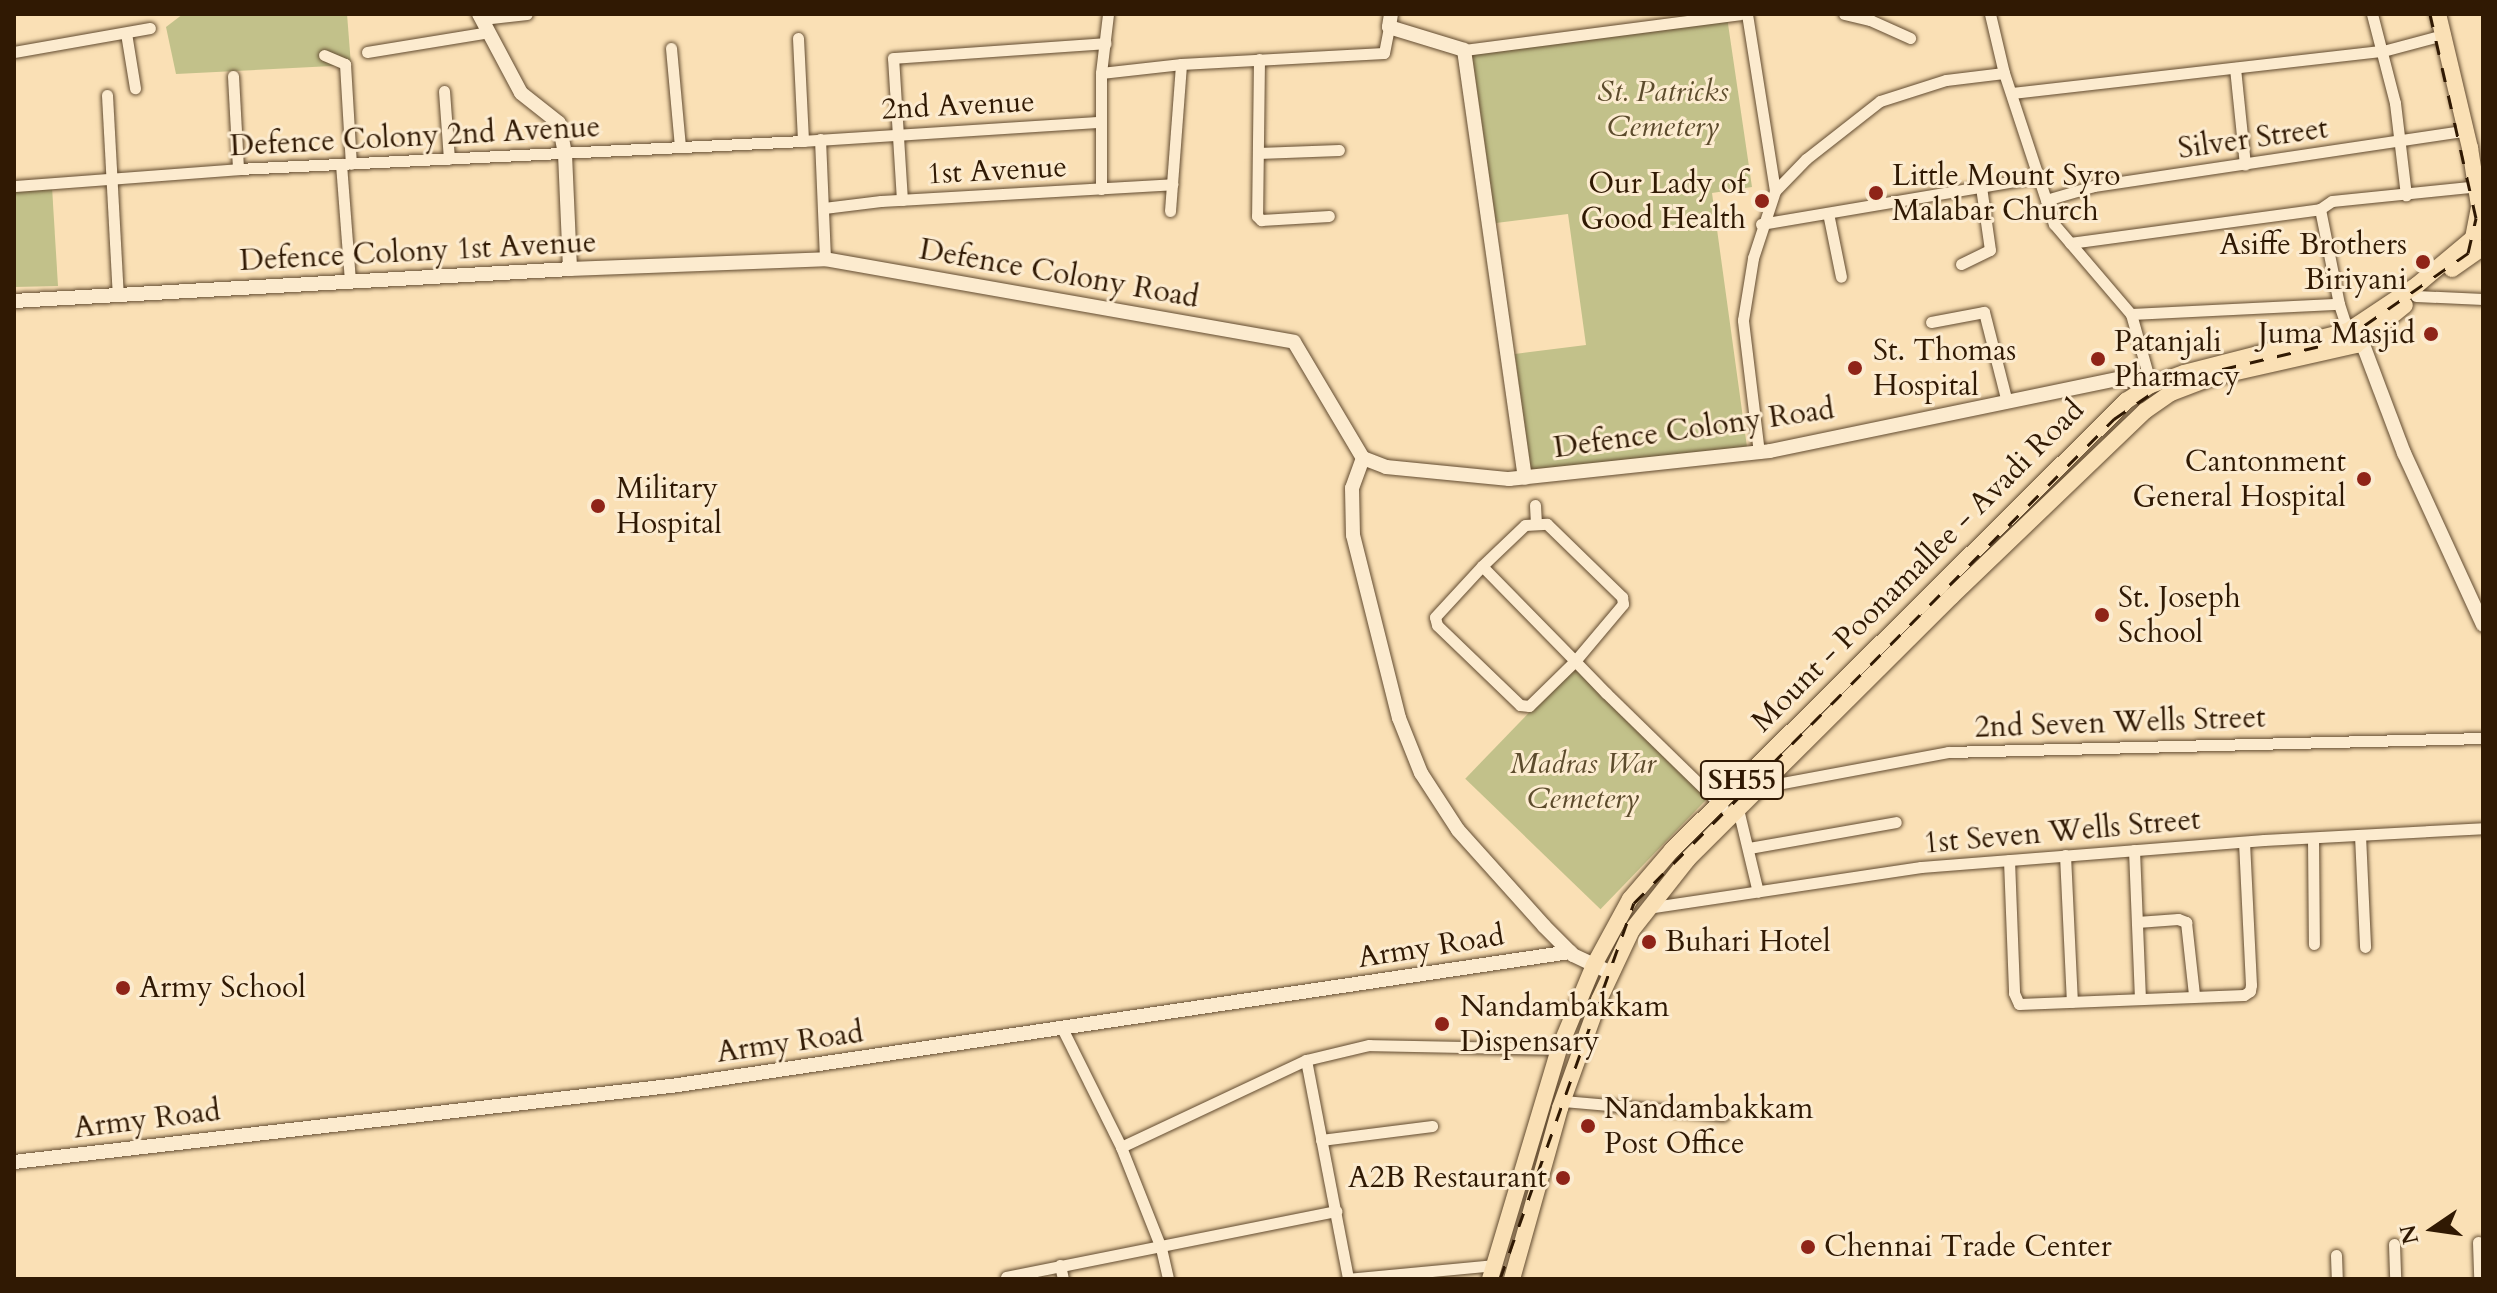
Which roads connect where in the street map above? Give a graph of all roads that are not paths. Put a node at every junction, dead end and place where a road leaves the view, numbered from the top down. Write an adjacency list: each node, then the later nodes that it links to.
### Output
1 (527, 14): 10 (street)
2 (1108, 14): 16 (street)
3 (1740, 14): 18 (street)
4 (1747, 14): 54 (street)
5 (1844, 14): 15 (street)
6 (1990, 14): 27 (street)
7 (2372, 14): 19 (street)
8 (2438, 14): 13 (main road)
9 (1390, 20): 18 (street); 23 (street)
10 (484, 22): 21 (street); 42 (street)
11 (150, 28): 12 (street)
12 (126, 33): 20 (street); 29 (street)
13 (2443, 35): 19 (street); 34 (main road)
14 (798, 38): 37 (street)
15 (1910, 38)
16 (1105, 43): 26 (street); 35 (street)
17 (671, 48): 39 (street)
18 (1464, 50): 83 (street)
19 (2383, 51): 25 (street); 38 (street)
20 (14, 52)
21 (367, 52)
22 (324, 55): 44 (street)
23 (1259, 59): 24 (street); 41 (street)
24 (1181, 64): 26 (street); 49 (street)
25 (2235, 68): 31 (street); 45 (street)
26 (1101, 73): 33 (street)
27 (2004, 73): 31 (street); 54 (street)
28 (233, 76): 46 (street)
29 (135, 88)
30 (444, 91): 43 (street)
31 (2012, 93): 47 (street)
32 (107, 95): 48 (street)
33 (1099, 122): 35 (street, 2nd Avenue); 53 (street)
34 (2467, 130): 38 (street, Silver Street); 50 (main road)
35 (899, 133): 36 (street, 2nd Avenue); 56 (street)
36 (820, 139): 37 (street, Defence Colony 2nd Avenue); 58 (street)
37 (803, 141): 39 (street, Defence Colony 2nd Avenue)
38 (2400, 143): 45 (street, Silver Street); 55 (street)
39 (680, 146): 42 (street, Defence Colony 2nd Avenue)
40 (1339, 150): 41 (street)
41 (1258, 153): 62 (street)
42 (565, 154): 43 (street, Defence Colony 2nd Avenue); 68 (street)
43 (449, 159): 44 (street, Defence Colony 2nd Avenue)
44 (346, 164): 46 (street, Defence Colony 2nd Avenue); 70 (street)
45 (2245, 164): 57 (street, Silver Street)
46 (238, 169): 48 (street, Defence Colony 2nd Avenue)
47 (2038, 177): 52 (street); 57 (street)
48 (112, 179): 51 (street, Defence Colony 2nd Avenue); 71 (street)
49 (1173, 184): 53 (street, 1st Avenue); 60 (street)
50 (2481, 185): 55 (street); 65 (main road)
51 (14, 186)
52 (1981, 187): 61 (street); 67 (street)
53 (1101, 189): 56 (street, 1st Avenue)
54 (1775, 191): 63 (street)
55 (2406, 195): 59 (street)
56 (902, 200): 58 (street, 1st Avenue)
57 (2046, 200): 64 (street)
58 (824, 208): 66 (street)
59 (2320, 209): 64 (street); 75 (street)
60 (1170, 211)
61 (1828, 213): 63 (street); 69 (street)
62 (1329, 216)
63 (1761, 224): 81 (street)
64 (2070, 243): 76 (street)
65 (2479, 244): 72 (main road, Mount - Poonamallee - Avadi Road / SH55); 78 (main road, Mount - Poonamallee - Avadi Road / SH55)
66 (825, 259): 68 (street, Defence Colony 1st Avenue); 82 (street, Defence Colony Road)
67 (1961, 264)
68 (570, 269): 70 (street, Defence Colony 1st Avenue)
69 (1841, 277)
70 (350, 282): 71 (street, Defence Colony 1st Avenue)
71 (118, 295): 74 (street, Defence Colony 1st Avenue)
72 (2416, 296): 73 (street); 78 (main road, Mount - Poonamallee - Avadi Road / SH55)
73 (2483, 299)
74 (14, 301)
75 (2339, 304): 76 (street); 78 (street)
76 (2131, 314): 79 (street)
77 (1931, 322): 80 (street)
78 (2355, 336): 79 (main road, Mount - Poonamallee - Avadi Road / SH55); 87 (street); 90 (main road, Mount - Poonamallee - Avadi Road / SH55)
79 (2151, 385): 80 (street, Defence Colony Road); 91 (main road, Mount - Poonamallee - Avadi Road / SH55)
80 (2007, 402): 81 (street, Defence Colony Road)
81 (1759, 453): 83 (street, Defence Colony Road)
82 (1363, 458): 83 (street, Defence Colony Road); 107 (street)
83 (1525, 478)
84 (1535, 505): 85 (street)
85 (1536, 522): 86 (street); 88 (street)
86 (1482, 566): 88 (street); 88 (street)
87 (2483, 625)
88 (1575, 661): 91 (street)
89 (2483, 738): 90 (street, 2nd Seven Wells Street)
90 (1761, 787): 92 (main road, Mount - Poonamallee - Avadi Road / SH55)
91 (1719, 803): 92 (street); 108 (main road, Mount - Poonamallee - Avadi Road / SH55)
92 (1734, 813): 98 (street); 103 (main road, Mount - Poonamallee - Avadi Road / SH55)
93 (1896, 822): 98 (street)
94 (2483, 828): 95 (street, 1st Seven Wells Street)
95 (2360, 835): 96 (street, 1st Seven Wells Street); 106 (street)
96 (2313, 838): 97 (street, 1st Seven Wells Street); 105 (street)
97 (2244, 842): 99 (street, 1st Seven Wells Street); 110 (street)
98 (1749, 848): 102 (street)
99 (2134, 850): 100 (street, 1st Seven Wells Street); 104 (street)
100 (2065, 855): 101 (street, 1st Seven Wells Street); 112 (street)
101 (2009, 860): 102 (street, 1st Seven Wells Street); 112 (street)
102 (1758, 892): 103 (street, 1st Seven Wells Street)
103 (1646, 908): 109 (main road, Mount - Poonamallee - Avadi Road / SH55)
104 (2137, 922): 110 (street); 111 (street)
105 (2314, 944)
106 (2365, 947)
107 (1570, 952): 108 (street); 113 (street, Army Road)
108 (1594, 965): 109 (street); 114 (main road, Mount - Poonamallee - Avadi Road / SH55)
109 (1611, 973): 116 (main road, Mount - Poonamallee - Avadi Road / SH55)
110 (2194, 995): 111 (street)
111 (2140, 998): 112 (street)
112 (2072, 1002)
113 (1062, 1028): 122 (street); 123 (street, Army Road)
114 (1559, 1049): 115 (street); 119 (main road, Mount - Poonamallee - Avadi Road / SH55)
115 (1306, 1060): 121 (street); 122 (street)
116 (1563, 1101): 117 (street); 120 (main road, Mount - Poonamallee - Avadi Road / SH55)
117 (1723, 1115)
118 (1432, 1126): 121 (street)
119 (1535, 1128): 120 (main road); 130 (main road, Mount - Poonamallee - Avadi Road / SH55)
120 (1553, 1134): 135 (main road, Mount - Poonamallee - Avadi Road / SH55)
121 (1321, 1140): 124 (street)
122 (1121, 1147): 127 (street)
123 (14, 1162)
124 (1336, 1211): 127 (street); 134 (street)
125 (2478, 1242): 138 (street)
126 (2394, 1244): 137 (street)
127 (1161, 1248): 129 (street); 133 (street)
128 (2336, 1255): 136 (street)
129 (1060, 1265): 131 (street); 132 (street)
130 (1492, 1272): 134 (street)
131 (1006, 1277)
132 (1063, 1279)
133 (1168, 1279)
134 (1348, 1279)
135 (1512, 1279)
136 (2337, 1279)
137 (2395, 1279)
138 (2479, 1279)

